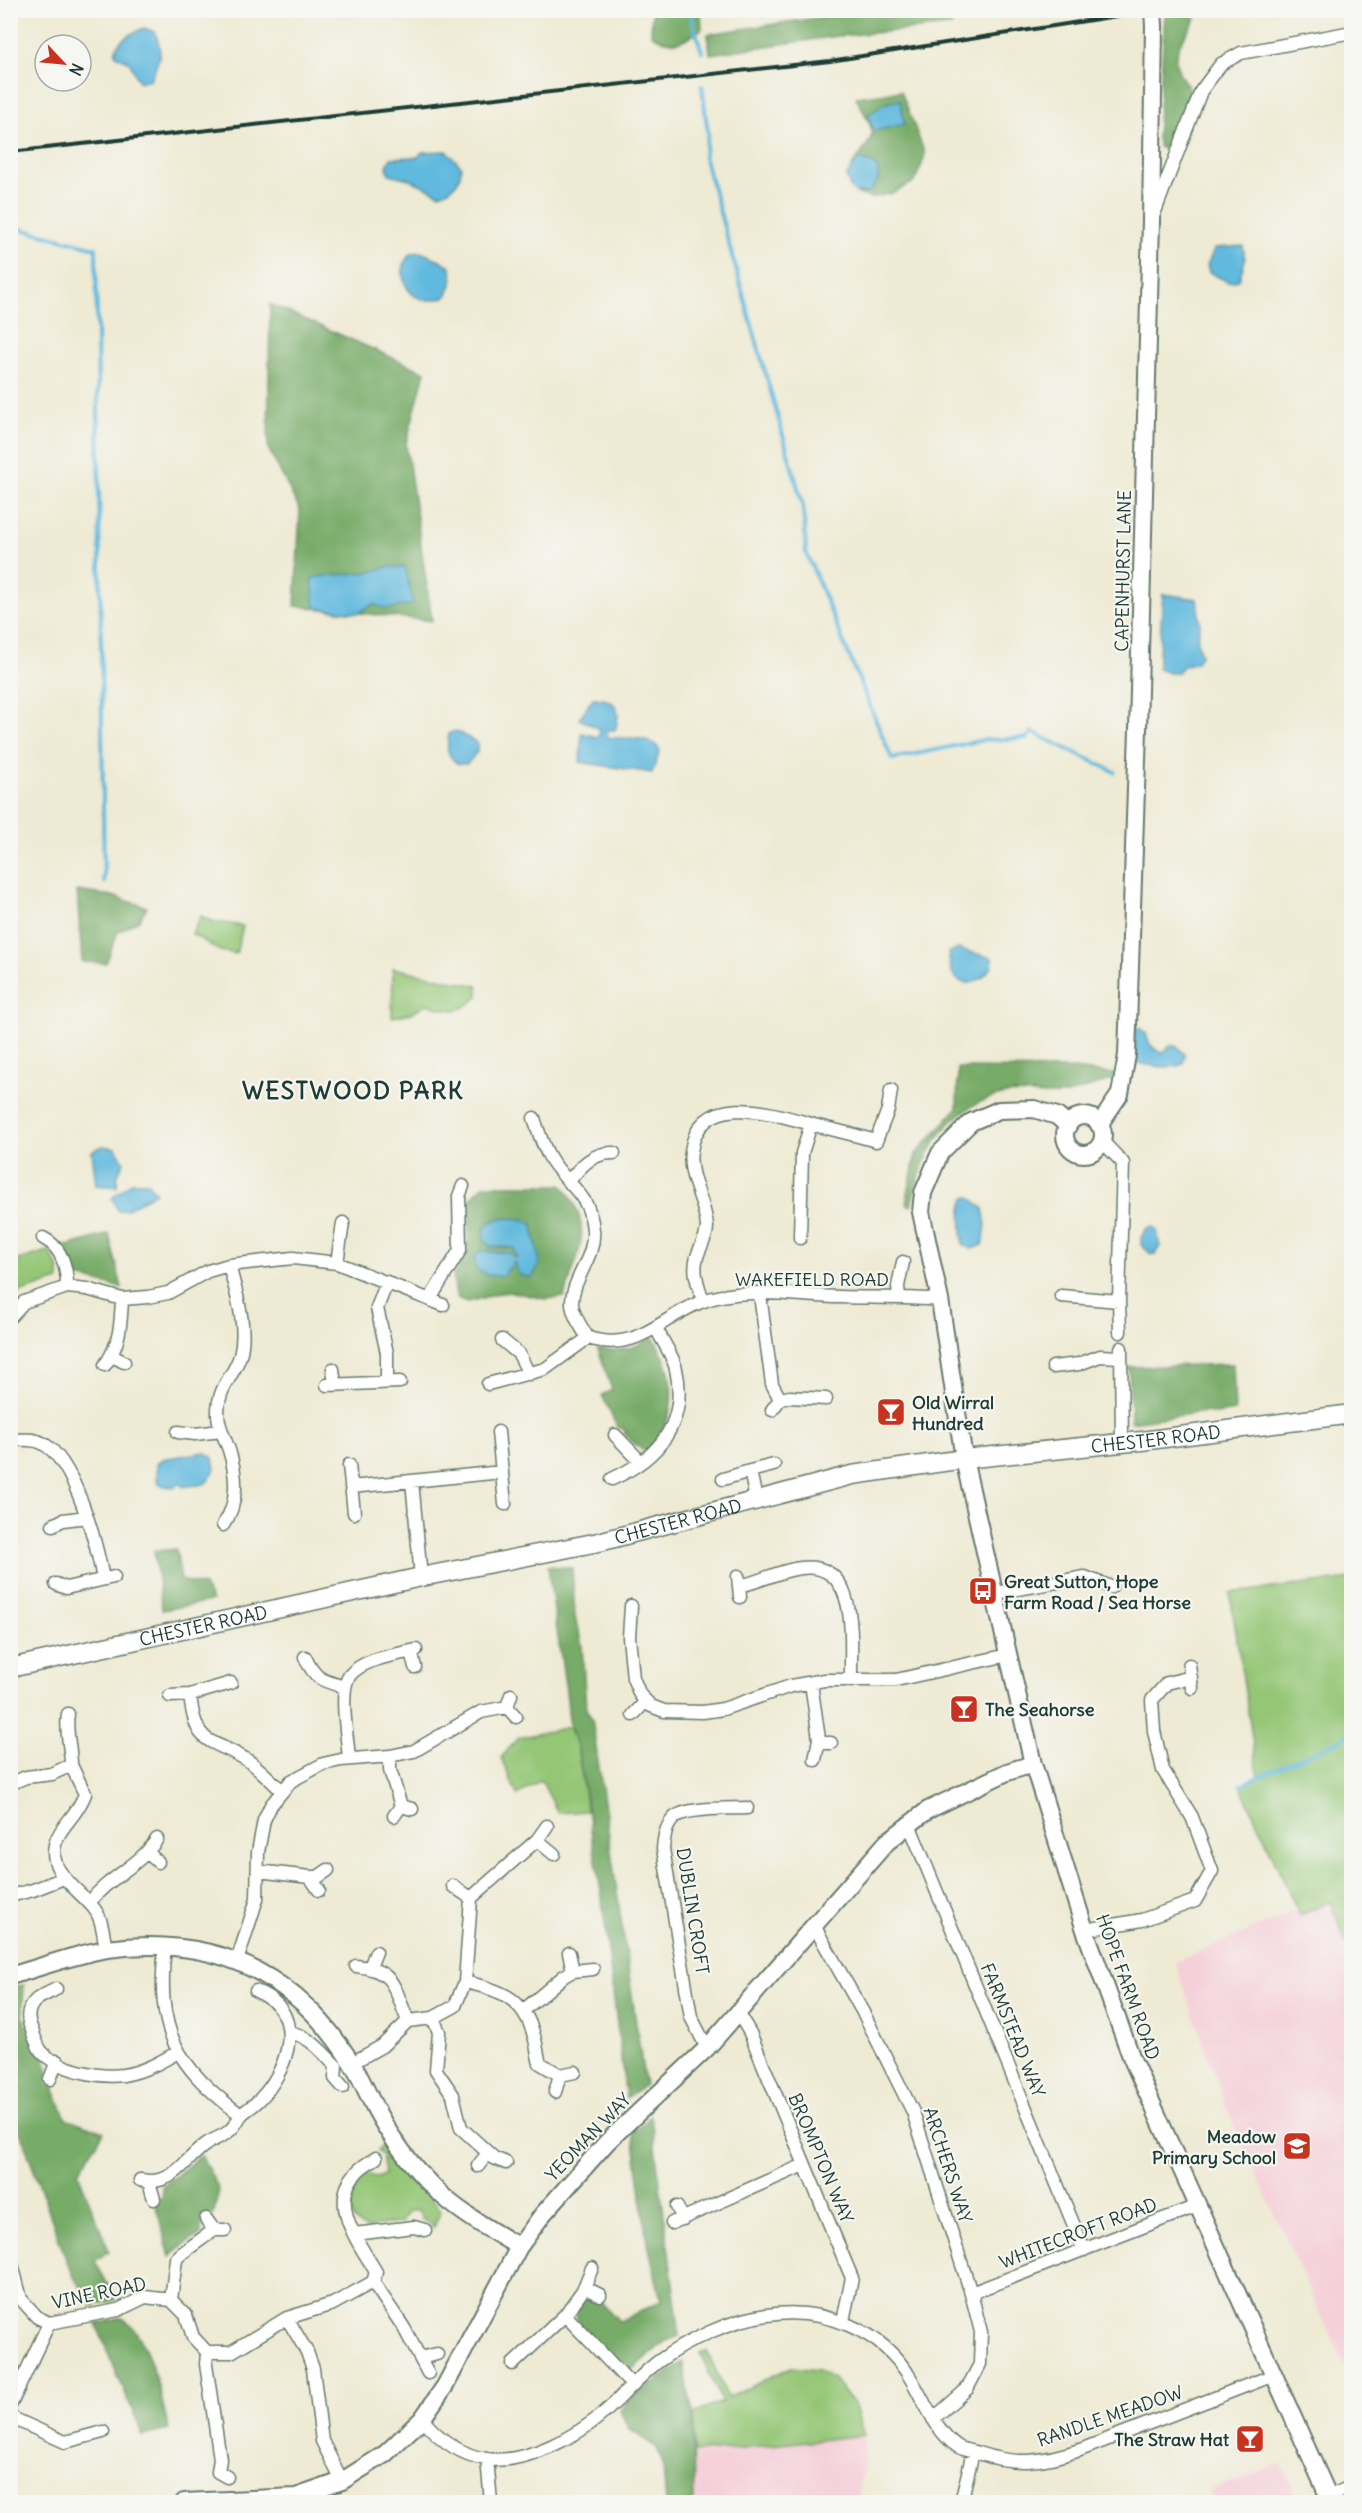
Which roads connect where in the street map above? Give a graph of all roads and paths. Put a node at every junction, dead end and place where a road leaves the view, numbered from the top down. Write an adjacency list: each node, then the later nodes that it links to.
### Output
1 (1153, 18): 3 (street, CAPENHURST LANE)
2 (1352, 32): 3 (street)
3 (1151, 221): 8 (street, CAPENHURST LANE)
4 (891, 1090): 6 (street)
5 (534, 1118): 10 (street)
6 (811, 1124): 13 (street); 26 (street)
7 (1068, 1125): 8 (street); 8 (street); 25 (street, HOPE FARM ROAD)
8 (1101, 1133): 27 (street)
9 (607, 1150): 10 (street)
10 (569, 1181): 32 (street)
11 (457, 1192): 24 (street)
12 (343, 1223): 16 (street)
13 (800, 1238)
14 (51, 1240): 19 (street)
15 (903, 1262): 22 (street)
16 (337, 1263): 17 (street); 18 (street)
17 (229, 1265): 23 (street); 45 (street)
18 (387, 1282): 24 (street); 38 (street)
19 (67, 1287): 23 (street); 29 (street)
20 (760, 1295): 22 (street, WAKEFIELD ROAD); 26 (street, WAKEFIELD ROAD); 41 (street)
21 (1060, 1296): 27 (street)
22 (899, 1297): 25 (street, WAKEFIELD ROAD)
23 (122, 1299): 34 (street)
24 (430, 1299): 28 (street)
25 (940, 1300): 51 (street, HOPE FARM ROAD)
26 (703, 1301): 30 (street, WAKEFIELD ROAD)
27 (1119, 1301): 31 (street)
28 (443, 1305)
29 (10, 1317)
30 (656, 1328): 32 (street, WAKEFIELD ROAD); 52 (street)
31 (1120, 1332)
32 (588, 1338): 37 (street)
33 (502, 1340): 37 (street)
34 (124, 1362)
35 (1053, 1367): 50 (street)
36 (333, 1369): 38 (street)
37 (529, 1374): 40 (street)
38 (387, 1382): 39 (street)
39 (400, 1382)
40 (488, 1384)
41 (780, 1399): 42 (street); 43 (street)
42 (825, 1399)
43 (772, 1410)
44 (1352, 1414): 50 (main road, CHESTER ROAD)
45 (221, 1431): 46 (street); 66 (street)
46 (178, 1432)
47 (498, 1432): 56 (street)
48 (615, 1435): 52 (street)
49 (10, 1440): 64 (street)
50 (1122, 1443): 51 (main road, CHESTER ROAD)
51 (964, 1459): 61 (main road, CHESTER ROAD); 71 (street, HOPE FARM ROAD)
52 (641, 1462): 57 (street)
53 (774, 1465): 55 (street)
54 (349, 1466): 60 (street)
55 (750, 1471): 58 (street); 61 (street)
56 (502, 1473): 59 (street); 62 (street)
57 (612, 1479)
58 (723, 1479)
59 (412, 1481): 60 (street); 67 (street)
60 (351, 1488): 63 (street)
61 (756, 1499): 67 (main road, CHESTER ROAD)
62 (505, 1504)
63 (354, 1513)
64 (87, 1517): 65 (street); 68 (street)
65 (57, 1519)
66 (223, 1525)
67 (421, 1576): 78 (main road, CHESTER ROAD)
68 (56, 1584)
69 (739, 1586): 80 (street)
70 (1111, 1587): 71 (street)
71 (996, 1593): 75 (street, HOPE FARM ROAD)
72 (631, 1606): 73 (street)
73 (630, 1632): 74 (street); 86 (street)
74 (644, 1633)
75 (1008, 1654): 80 (street); 93 (street, HOPE FARM ROAD)
76 (305, 1657): 83 (street)
77 (415, 1667): 83 (street)
78 (10, 1668)
79 (1191, 1677): 116 (street)
80 (850, 1681): 82 (street)
81 (231, 1683): 84 (street)
82 (811, 1683): 86 (street); 92 (street)
83 (345, 1687): 91 (street)
84 (189, 1695): 85 (street); 96 (street)
85 (170, 1696)
86 (646, 1701): 88 (street)
87 (68, 1714): 94 (street)
88 (633, 1715)
89 (516, 1717): 90 (street)
90 (390, 1756): 91 (street); 98 (street)
91 (349, 1759): 96 (street)
92 (815, 1760)
93 (1033, 1764): 99 (street, YEOMAN WAY); 116 (street, HOPE FARM ROAD)
94 (71, 1765): 95 (street); 109 (street)
95 (10, 1784)
96 (282, 1791): 107 (street)
97 (747, 1808): 135 (street, DUBLIN CROFT)
98 (402, 1810)
99 (909, 1824): 115 (street, YEOMAN WAY); 157 (street, FARMSTEAD WAY)
100 (547, 1826): 102 (street)
101 (158, 1839): 103 (street)
102 (537, 1840): 104 (street); 113 (street)
103 (148, 1853): 105 (street); 114 (street)
104 (554, 1854)
105 (158, 1862)
106 (328, 1870): 108 (street)
107 (258, 1871): 108 (street); 121 (street)
108 (309, 1877): 111 (street)
109 (64, 1878): 112 (street); 114 (street)
110 (453, 1886): 113 (street)
111 (319, 1890)
112 (10, 1896)
113 (471, 1898): 127 (street)
114 (88, 1903): 118 (street)
115 (813, 1924): 131 (street, YEOMAN WAY); 162 (street, ARCHERS WAY)
116 (1085, 1930): 151 (street, HOPE FARM ROAD)
117 (165, 1946): 118 (street); 121 (street); 136 (street)
118 (106, 1949): 126 (street)
119 (376, 1952): 123 (street)
120 (569, 1953): 125 (street)
121 (237, 1961): 138 (street)
122 (356, 1966): 123 (street)
123 (370, 1967): 133 (street)
124 (592, 1969): 125 (street)
125 (573, 1971): 130 (street)
126 (10, 1976)
127 (465, 1982): 130 (street); 132 (street)
128 (56, 1989): 137 (street)
129 (256, 1990): 134 (street)
130 (524, 2010): 140 (street)
131 (737, 2011): 135 (street, YEOMAN WAY); 148 (street, BROMPTON WAY)
132 (433, 2018): 133 (street); 145 (street)
133 (408, 2021): 138 (street)
134 (289, 2032): 142 (street); 144 (street)
135 (707, 2048): 156 (street, YEOMAN WAY)
136 (178, 2052): 137 (street); 144 (street)
137 (57, 2061): 141 (street)
138 (352, 2063): 156 (street)
139 (575, 2072): 140 (street)
140 (560, 2075): 143 (street)
141 (50, 2079)
142 (343, 2087)
143 (555, 2092)
144 (241, 2115): 150 (street)
145 (488, 2154): 147 (street); 149 (street)
146 (376, 2158): 155 (street)
147 (506, 2163)
148 (804, 2165): 152 (street); 167 (street, BROMPTON WAY)
149 (478, 2166)
150 (154, 2199)
151 (1197, 2206): 157 (street, WHITECROFT ROAD); 174 (street, HOPE FARM ROAD)
152 (677, 2216)
153 (206, 2219): 164 (street)
154 (425, 2230): 155 (street)
155 (354, 2234): 160 (street)
156 (519, 2247): 179 (street, YEOMAN WAY)
157 (1084, 2250): 162 (street, WHITECROFT ROAD)
158 (11, 2257): 168 (street, VINE ROAD)
159 (592, 2268): 161 (street)
160 (373, 2282): 166 (street); 171 (street)
161 (584, 2288): 163 (street); 165 (street)
162 (971, 2293): 178 (street, ARCHERS WAY)
163 (600, 2295)
164 (171, 2300): 168 (street, VINE ROAD); 169 (street, VINE ROAD)
165 (565, 2315): 172 (street); 175 (street)
166 (287, 2318): 169 (street); 184 (street)
167 (843, 2321): 175 (street, RANDLE MEADOW); 178 (street, RANDLE MEADOW)
168 (49, 2323): 176 (street)
169 (207, 2352): 183 (street)
170 (437, 2354): 171 (street)
171 (420, 2358): 173 (street)
172 (513, 2364)
173 (428, 2373)
174 (1274, 2375): 181 (street, RANDLE MEADOW); 186 (street, HOPE FARM ROAD)
175 (632, 2384): 182 (street, RANDLE MEADOW)
176 (10, 2406)
177 (10, 2417): 180 (street)
178 (933, 2419): 181 (street, RANDLE MEADOW)
179 (422, 2420): 182 (street, RANDLE MEADOW); 184 (street, YEOMAN WAY)
180 (103, 2432)
181 (973, 2452): 190 (street)
182 (487, 2459): 189 (street)
183 (217, 2474)
184 (342, 2481): 187 (street, YEOMAN WAY)
185 (1352, 2486): 186 (street)
186 (1330, 2500)
187 (248, 2501): 188 (street, YEOMAN WAY)
188 (184, 2502)
189 (491, 2502)
190 (961, 2502)

